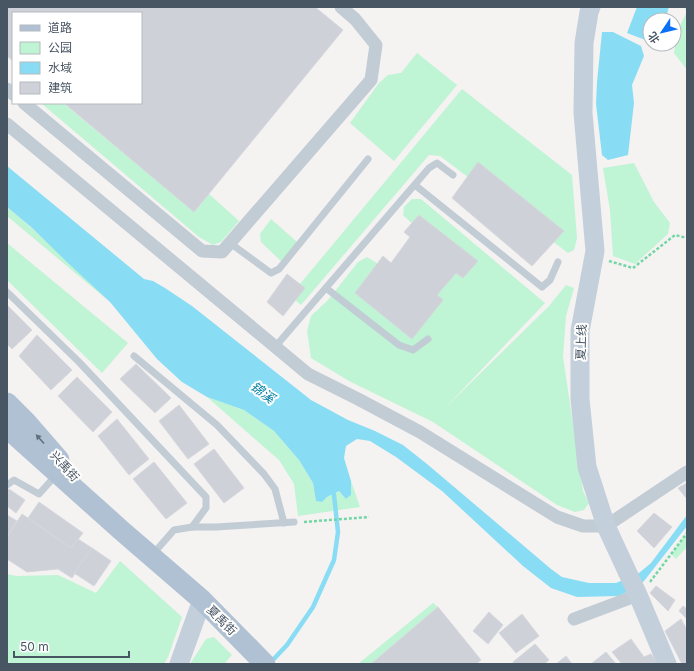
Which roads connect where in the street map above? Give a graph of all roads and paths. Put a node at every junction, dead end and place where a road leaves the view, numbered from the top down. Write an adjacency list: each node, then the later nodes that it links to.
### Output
1 (341, 7): 9 (street)
2 (591, 7): 10 (street, 夏上线)
3 (25, 104): 9 (street)
4 (7, 124): 15 (street)
5 (368, 159): 9 (lane)
6 (453, 175): 7 (lane)
7 (415, 185): 11 (lane); 12 (lane)
8 (687, 238): 10 (path)
9 (230, 242)
10 (594, 257): 25 (street, 夏上线)
11 (558, 262)
12 (326, 288): 14 (lane); 15 (lane)
13 (7, 292): 26 (lane)
14 (428, 339)
15 (275, 347): 25 (street)
16 (134, 356): 24 (lane)
17 (7, 403): 27 (main road, 兴禹街, one-way to 17)
18 (7, 428): 20 (main road, 兴禹街)
19 (687, 472): 25 (street)
20 (58, 474): 21 (lane); 27 (main road, 兴禹街)
21 (7, 485)
22 (369, 517): 23 (path)
23 (294, 522): 24 (lane)
24 (284, 523): 26 (lane)
25 (606, 526): 30 (street, 夏上线)
26 (192, 527): 29 (lane)
27 (122, 531): 29 (main road, 兴禹街)
28 (687, 533): 30 (path)
29 (151, 556): 31 (main road, 兴禹街)
30 (638, 595): 32 (street); 35 (street, 夏上线)
31 (202, 600): 33 (street); 34 (main road, 夏禹街)
32 (574, 619)
33 (179, 664)
34 (265, 664)
35 (667, 664)

